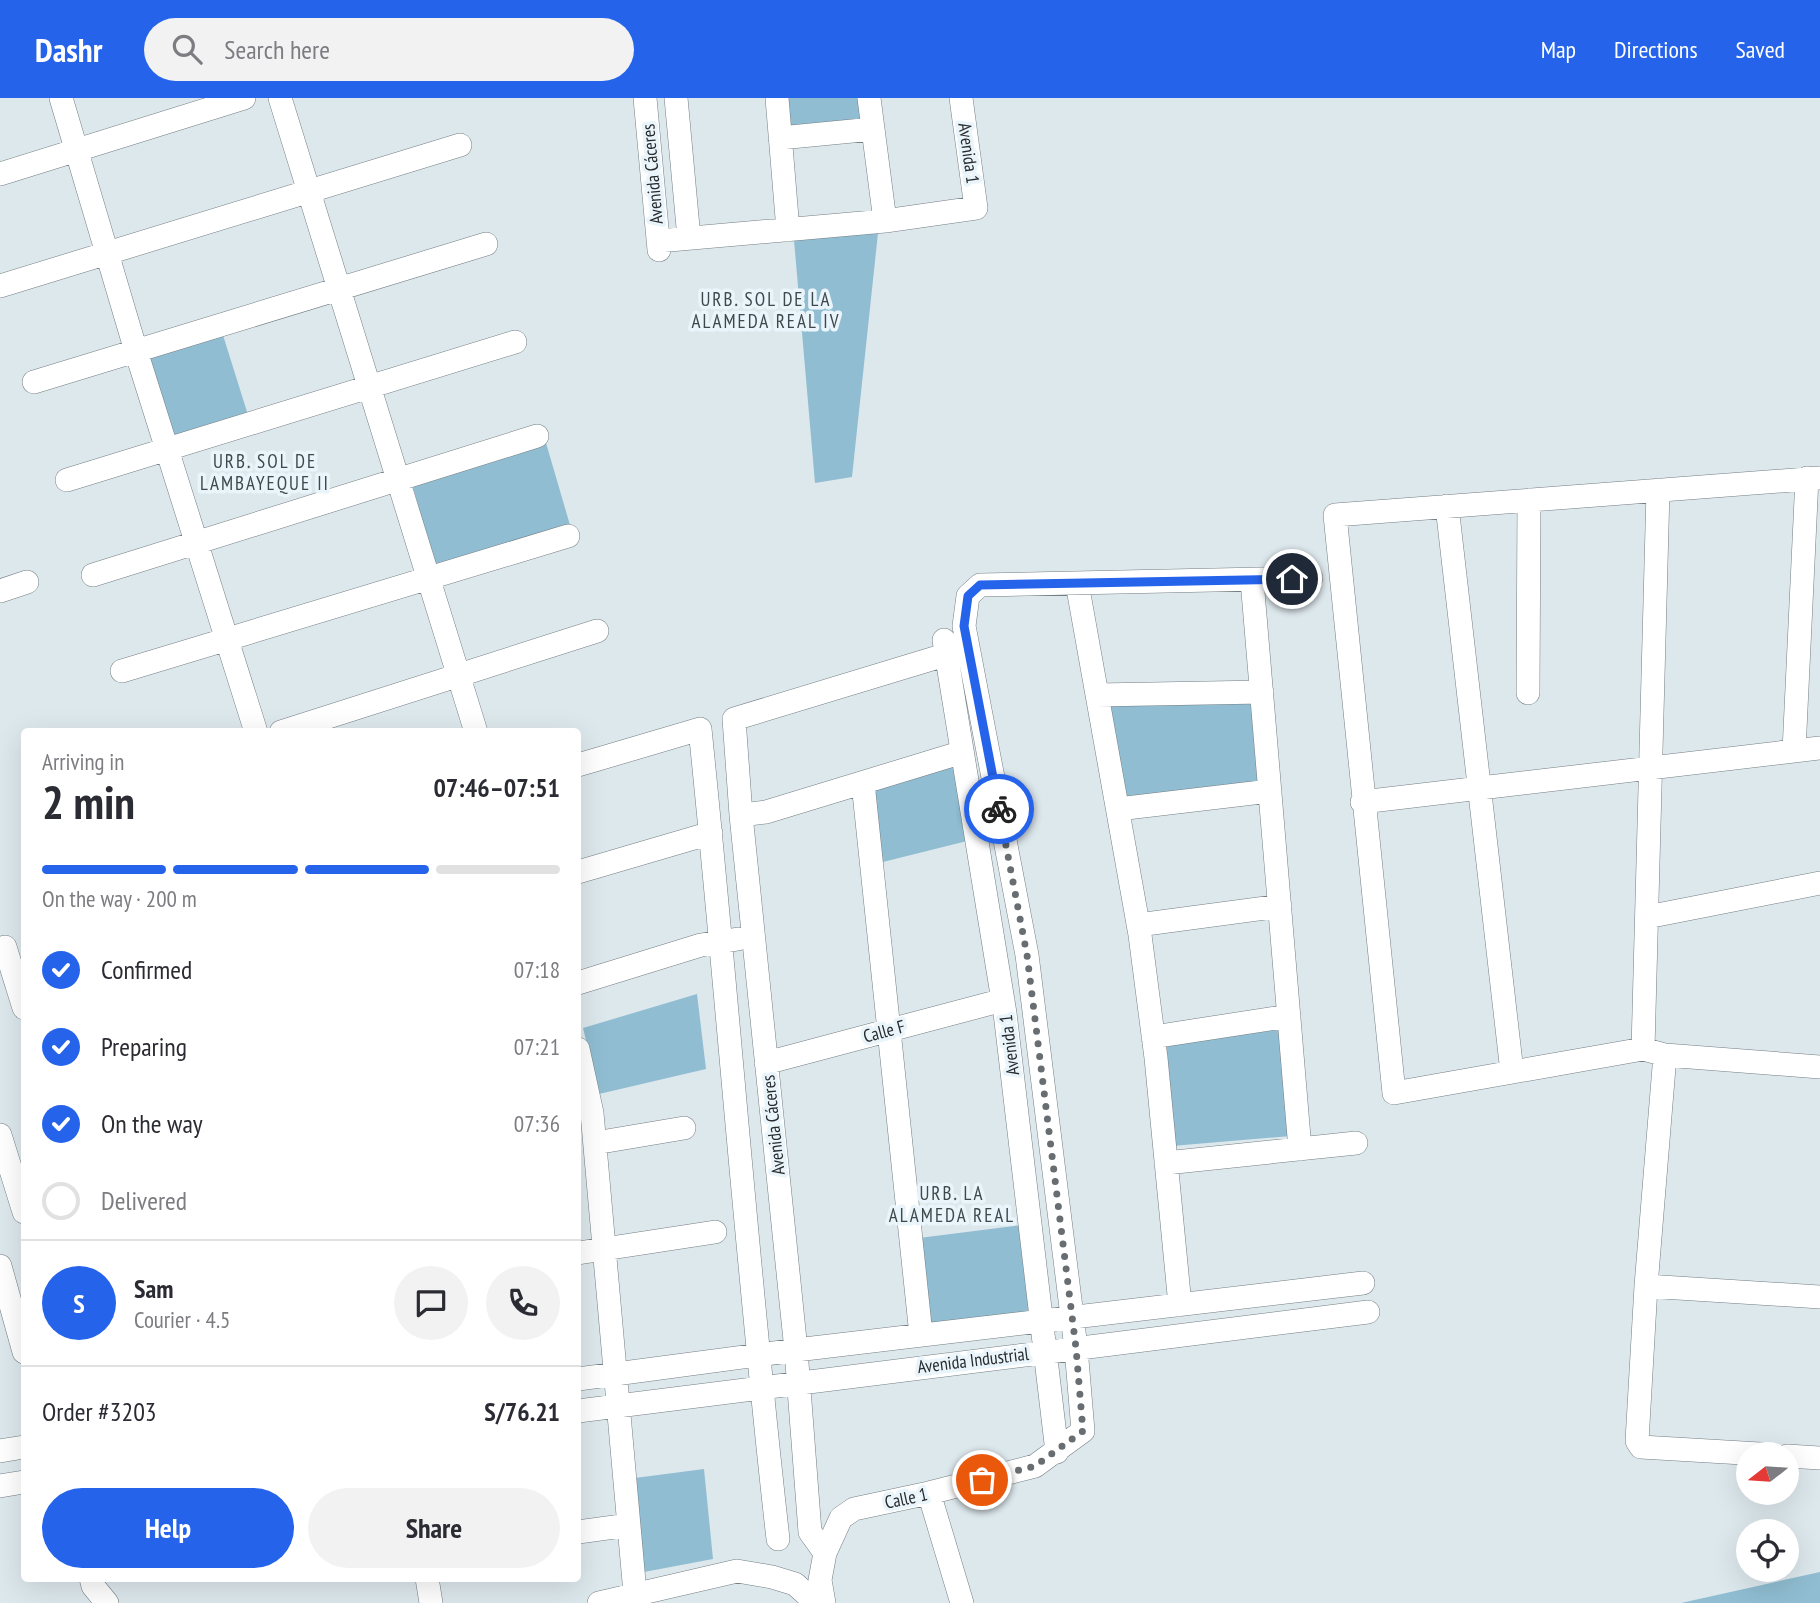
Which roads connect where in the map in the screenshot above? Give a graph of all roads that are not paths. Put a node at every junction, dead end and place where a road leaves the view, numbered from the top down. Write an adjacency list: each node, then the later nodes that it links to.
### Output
1 (61, 98): 12 (street)
2 (244, 98): 12 (street)
3 (280, 98): 14 (street)
4 (645, 98): 17 (street, Avenida Cáceres)
5 (676, 98): 17 (street, Avenida Cáceres)
6 (776, 98): 10 (street)
7 (869, 98): 9 (street)
8 (961, 98): 15 (street, Avenida 1)
9 (873, 130): 10 (street); 15 (street)
10 (780, 138): 16 (street)
11 (460, 145): 14 (street)
12 (76, 150): 13 (street); 19 (street)
13 (0, 174)
14 (309, 191): 19 (street); 21 (street)
15 (885, 221): 16 (street)
16 (788, 230): 17 (street)
17 (689, 238)
18 (486, 244): 21 (street)
19 (108, 254): 20 (street); 23 (street)
20 (0, 286)
21 (339, 289): 23 (street); 25 (street)
22 (515, 342): 25 (street)
23 (136, 351): 24 (street); 27 (street)
24 (34, 382)
25 (369, 387): 27 (street); 29 (street)
26 (537, 436): 29 (street)
27 (167, 449): 30 (street); 35 (street)
28 (1814, 478): 31 (street); 55 (street)
29 (398, 479): 35 (street); 37 (street)
30 (67, 480)
31 (1658, 490): 32 (street); 58 (street)
32 (1529, 500): 33 (street); 48 (street)
33 (1447, 506): 60 (street); 62 (street)
34 (568, 536): 37 (street)
35 (197, 543): 36 (street); 44 (street)
36 (93, 575)
37 (429, 578): 44 (street); 46 (street)
38 (1311, 578): 39 (street)
39 (1252, 580): 41 (street); 47 (street)
40 (27, 582): 42 (street)
41 (1077, 583): 49 (street); 103 (street, Avenida 1)
42 (0, 591)
43 (597, 631): 46 (street)
44 (227, 640): 45 (street); 51 (street)
45 (122, 671)
46 (459, 675): 52 (street); 53 (street)
47 (1262, 692): 49 (street); 61 (street)
48 (1528, 693)
49 (1097, 695): 63 (street)
50 (734, 719): 64 (street, Avenida Cáceres); 76 (street, Avenida 1)
51 (255, 728)
52 (293, 728)
53 (475, 728)
54 (1820, 748): 55 (street)
55 (1794, 751): 58 (street)
56 (953, 755): 59 (street)
57 (581, 764): 65 (street, Avenida Cáceres)
58 (1651, 768): 60 (street); 69 (street)
59 (863, 783): 64 (street); 78 (street)
60 (1479, 788): 62 (street); 83 (street)
61 (1270, 791): 63 (street); 68 (street)
62 (1362, 802): 83 (street)
63 (1118, 809): 70 (street)
64 (741, 815): 71 (street, Avenida Cáceres)
65 (711, 833): 66 (street); 72 (street, Avenida Cáceres)
66 (581, 871)
67 (1820, 883): 69 (street)
68 (1280, 906): 70 (street); 77 (street)
69 (1647, 917): 80 (street)
70 (1139, 925): 79 (street)
71 (755, 938): 72 (street); 81 (street, Avenida Cáceres)
72 (722, 940): 74 (street); 110 (street, Avenida Cáceres)
73 (5, 947): 75 (street)
74 (581, 982)
75 (21, 998)
76 (1003, 1000): 78 (street, Calle F); 104 (street, Avenida 1)
77 (1289, 1016): 79 (street); 90 (street)
78 (888, 1030): 81 (street, Calle F); 105 (street)
79 (1153, 1037): 92 (street)
80 (1654, 1052): 82 (street); 83 (street); 99 (street)
81 (766, 1063): 108 (street, Avenida Cáceres)
82 (1820, 1067)
83 (1512, 1072)
84 (581, 1075): 85 (street)
85 (583, 1093): 88 (street)
86 (684, 1128): 88 (street)
87 (0, 1135): 91 (street)
88 (595, 1143): 95 (street)
89 (1356, 1143): 90 (street)
90 (1300, 1149): 92 (street)
91 (16, 1155): 93 (street)
92 (1166, 1163): 101 (street)
93 (21, 1191)
94 (715, 1232): 95 (street)
95 (605, 1249): 96 (street); 111 (street)
96 (581, 1253)
97 (0, 1266): 106 (street)
98 (1363, 1283): 101 (street, Avenida Industrial)
99 (1646, 1286): 100 (street); 121 (street)
100 (1820, 1297)
101 (1180, 1306): 103 (street, Avenida Industrial)
102 (1368, 1312): 107 (street, Avenida Industrial)
103 (1072, 1318): 104 (street, Avenida Industrial); 107 (street, Avenida 1)
104 (1041, 1321): 105 (street, Avenida Industrial); 109 (street, Avenida 1)
105 (921, 1335): 108 (street, Avenida Industrial)
106 (21, 1341)
107 (1076, 1348): 109 (street, Avenida Industrial); 117 (street, Avenida 1)
108 (796, 1350): 110 (street, Avenida Industrial); 113 (street, Avenida Cáceres)
109 (1045, 1352): 113 (street, Avenida Industrial); 120 (street, Avenida 1)
110 (758, 1355): 111 (street, Avenida Industrial); 114 (street, Avenida Cáceres)
111 (616, 1373): 112 (street, Avenida Industrial); 115 (street)
112 (581, 1379)
113 (799, 1382): 114 (street, Avenida Industrial); 130 (street, Avenida Cáceres)
114 (760, 1386): 115 (street, Avenida Industrial); 129 (street, Avenida Cáceres)
115 (619, 1405): 116 (street, Avenida Industrial); 127 (street)
116 (581, 1411)
117 (1083, 1431): 120 (street, Calle 1)
118 (21, 1448): 119 (street)
119 (0, 1451)
120 (1057, 1452): 126 (street, Calle 1)
121 (1736, 1453)
122 (1799, 1457): 123 (street)
123 (1820, 1458)
124 (21, 1482): 125 (street)
125 (0, 1486)
126 (929, 1493): 130 (street, Calle 1); 139 (street)
127 (629, 1525): 128 (street); 133 (street)
128 (581, 1532)
129 (778, 1539)
130 (824, 1553): 138 (street)
131 (92, 1582): 134 (street)
132 (428, 1582): 135 (street)
133 (635, 1593): 136 (street); 137 (street)
134 (107, 1603)
135 (431, 1603)
136 (599, 1603)
137 (816, 1603)
138 (824, 1603)
139 (962, 1603)

